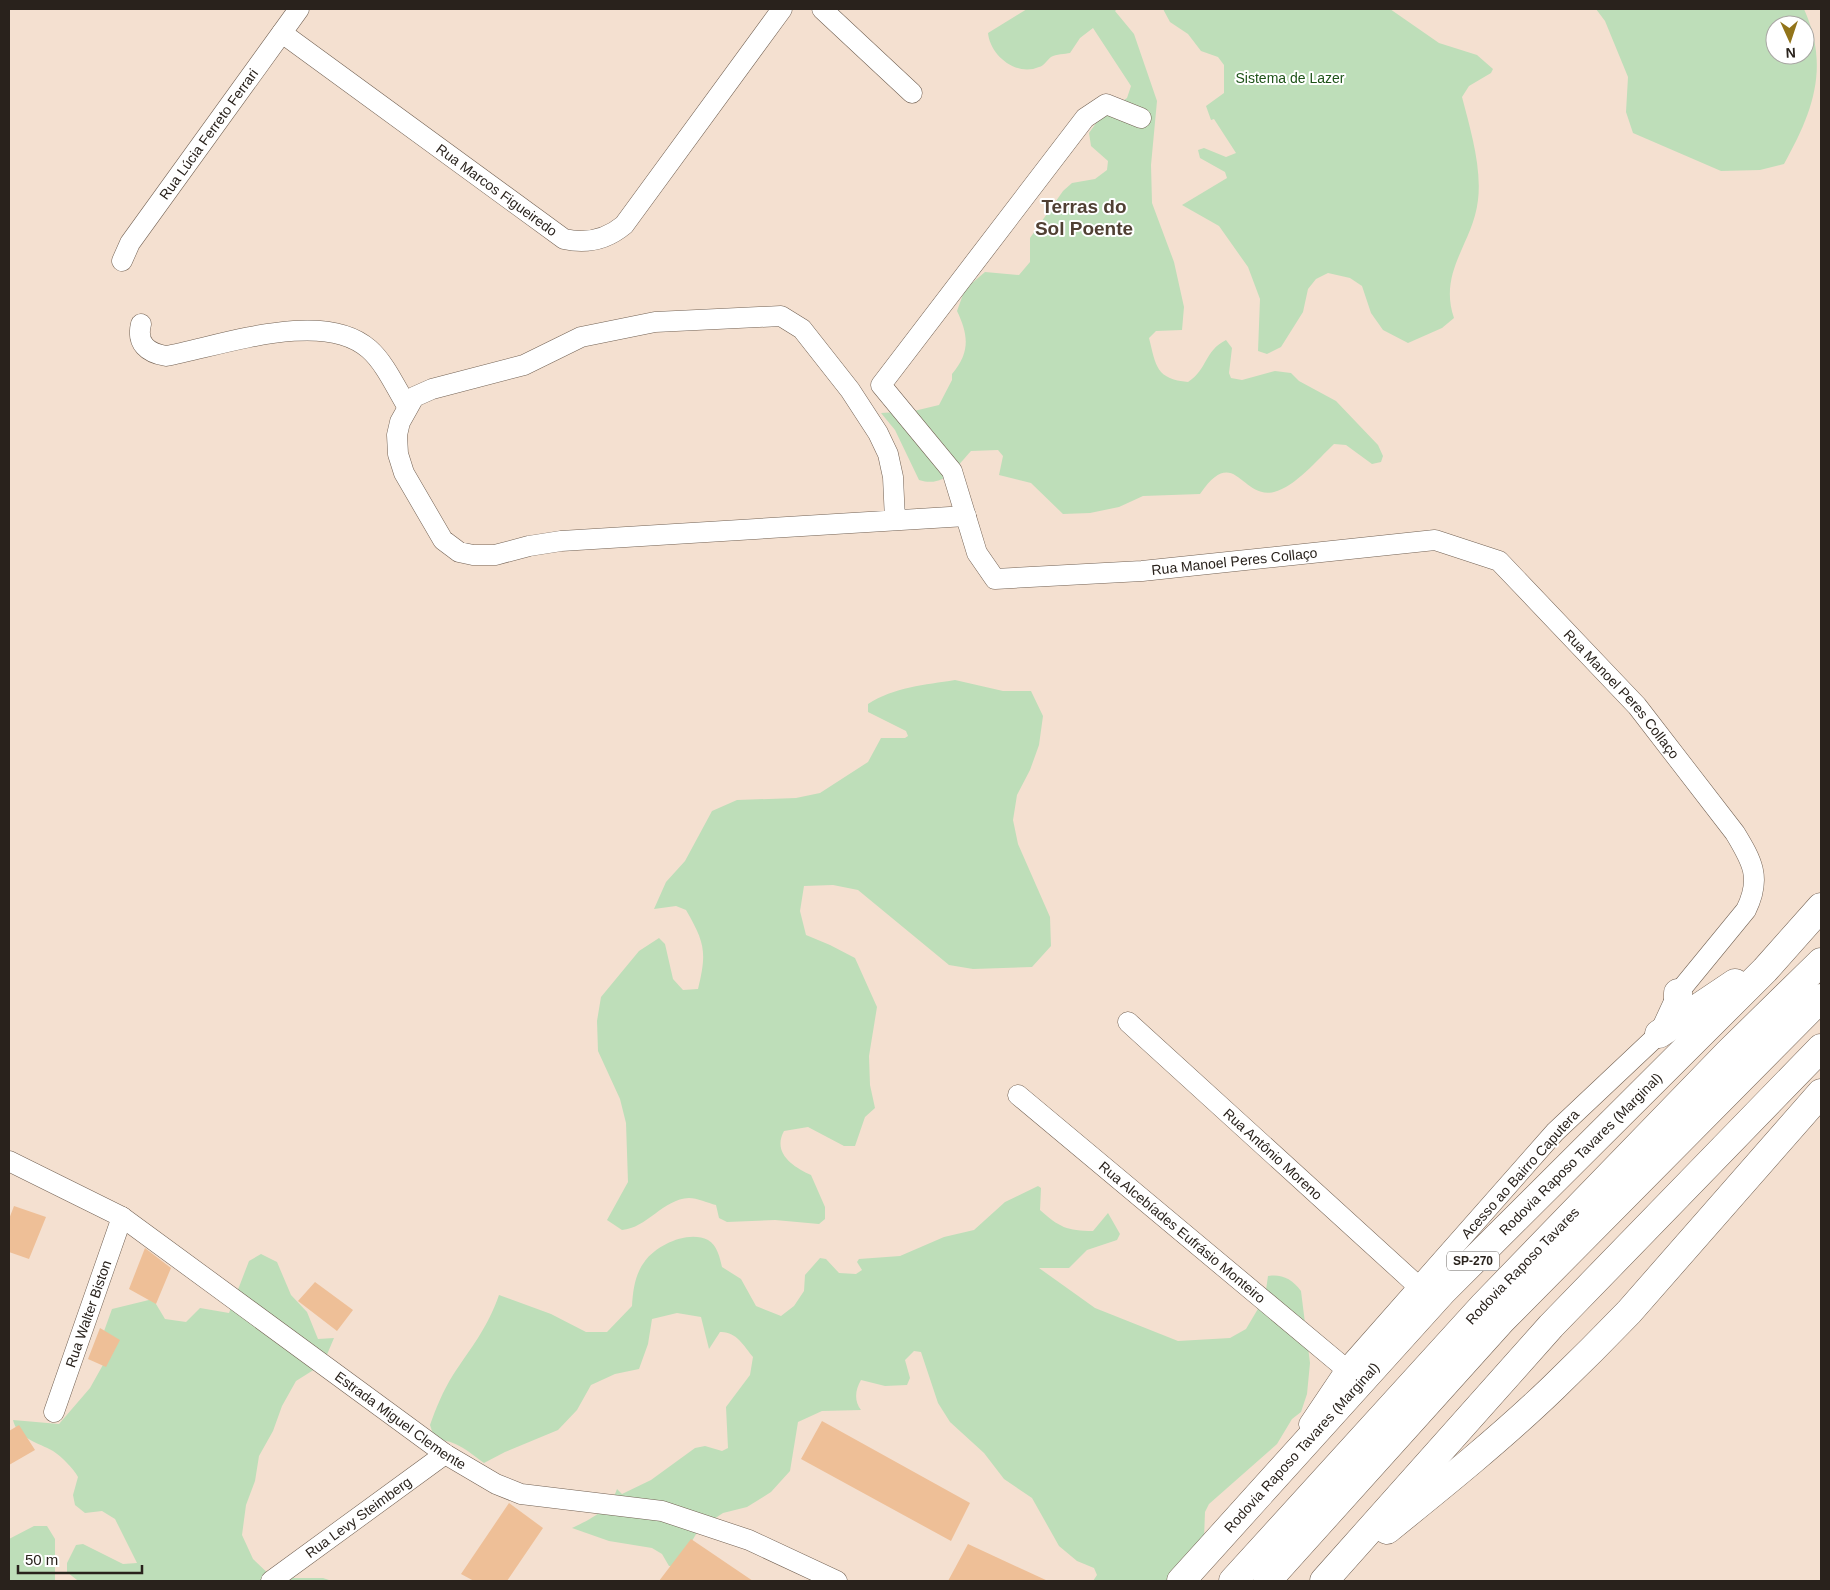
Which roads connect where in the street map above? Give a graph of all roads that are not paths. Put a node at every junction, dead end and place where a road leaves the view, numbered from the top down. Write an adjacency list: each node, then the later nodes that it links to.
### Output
1 (782, 9): 4 (street, Rua Marcos Figueiredo)
2 (822, 9): 5 (street)
3 (293, 11): 4 (street, Rua Lúcia Ferreto Ferrari)
4 (282, 33): 7 (street, Rua Lúcia Ferreto Ferrari)
5 (912, 92)
6 (1141, 118): 10 (street, Rua Manoel Peres Collaço)
7 (122, 261)
8 (141, 324): 9 (street)
9 (407, 406): 11 (street); 11 (street)
10 (966, 516): 11 (street); 16 (street, Rua Manoel Peres Collaço)
11 (895, 520)
12 (1821, 908): 13 (highway, Rodovia Raposo Tavares (Marginal) / SP-270)
13 (1780, 954): 16 (highway); 28 (highway, Rodovia Raposo Tavares (Marginal) / SP-270)
14 (1821, 962): 32 (highway, Rodovia Raposo Tavares / SP-270)
15 (1821, 998): 33 (highway, Rodovia Raposo Tavares)
16 (1685, 1002): 18 (highway)
17 (1128, 1022): 24 (street, Rua Antônio Moreno)
18 (1659, 1034): 24 (street, Acesso ao Bairro Caputera)
19 (1821, 1048): 34 (highway)
20 (1821, 1093): 34 (highway)
21 (1018, 1095): 25 (street, Rua Alcebíades Eufrásio Monteiro)
22 (9, 1161): 23 (street, Estrada Miguel Clemente)
23 (122, 1216): 26 (street, Rua Walter Biston); 27 (street, Estrada Miguel Clemente)
24 (1419, 1287): 25 (street, Acesso ao Bairro Caputera)
25 (1346, 1369): 28 (street, Acesso ao Bairro Caputera)
26 (54, 1412)
27 (445, 1454): 29 (street, Rua Levy Steimberg); 30 (street, Estrada Miguel Clemente)
28 (1265, 1490): 31 (highway, Rodovia Raposo Tavares (Marginal) / SP-270)
29 (271, 1581)
30 (837, 1581)
31 (1182, 1581)
32 (1233, 1581)
33 (1267, 1581)
34 (1324, 1581)

